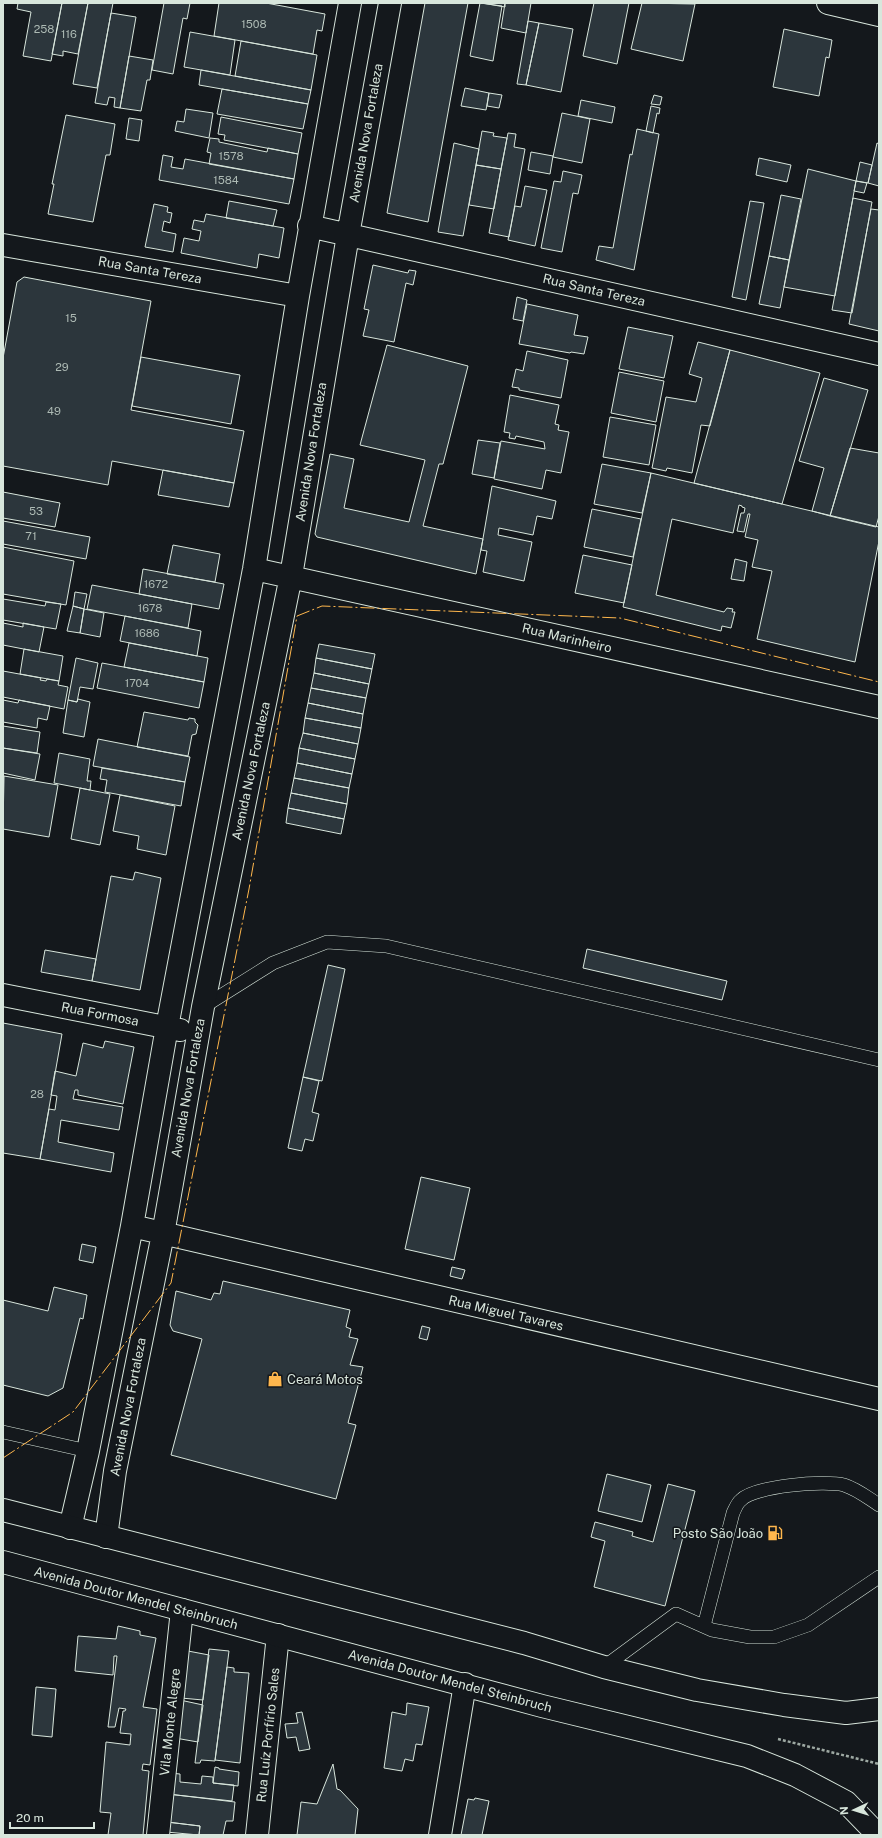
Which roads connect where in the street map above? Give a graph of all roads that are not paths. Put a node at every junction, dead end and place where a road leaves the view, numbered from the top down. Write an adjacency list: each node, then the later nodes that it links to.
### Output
1 (350, 3): 5 (main road)
2 (390, 3): 6 (main road, Avenida Nova Fortaleza)
3 (828, 3): 4 (main road)
4 (879, 15)
5 (309, 226): 6 (main road, Rua Santa Tereza); 8 (main road)
6 (348, 235): 9 (main road, Rua Santa Tereza); 11 (main road, Avenida Nova Fortaleza)
7 (3, 245): 8 (main road, Rua Santa Tereza)
8 (298, 296): 10 (main road)
9 (879, 354)
10 (254, 569): 11 (main road, Rua Marinheiro); 15 (main road)
11 (291, 576): 12 (main road, Rua Marinheiro); 14 (main road, Avenida Nova Fortaleza)
12 (879, 707)
13 (3, 995): 15 (main road, Rua Formosa)
14 (202, 1007): 16 (main road, Avenida Nova Fortaleza); 17 (lane)
15 (167, 1027): 16 (main road, Rua Formosa); 18 (main road)
16 (198, 1034): 19 (main road, Avenida Nova Fortaleza)
17 (879, 1060)
18 (132, 1226): 19 (main road, Rua Miguel Tavares); 22 (main road)
19 (163, 1234): 20 (main road, Rua Miguel Tavares); 26 (main road, Avenida Nova Fortaleza)
20 (879, 1399)
21 (3, 1432): 22 (lane)
22 (88, 1452): 25 (main road)
23 (879, 1505): 30 (lane)
24 (3, 1510): 25 (main road)
25 (70, 1528): 26 (main road)
26 (106, 1537): 32 (main road)
27 (3, 1562): 29 (main road, Avenida Doutor Mendel Steinbruch)
28 (879, 1577): 30 (lane)
29 (182, 1610): 31 (main road, Avenida Doutor Mendel Steinbruch); 35 (main road, Vila Monte Alegre)
30 (704, 1626): 32 (lane)
31 (278, 1635): 33 (main road, Avenida Doutor Mendel Steinbruch); 36 (main road, Rua Luíz Porfírio Sales)
32 (604, 1667): 34 (main road)
33 (465, 1684): 37 (main road); 38 (main road, Avenida Doutor Mendel Steinbruch)
34 (879, 1709)
35 (158, 1835)
36 (257, 1835)
37 (440, 1835)
38 (878, 1835)

